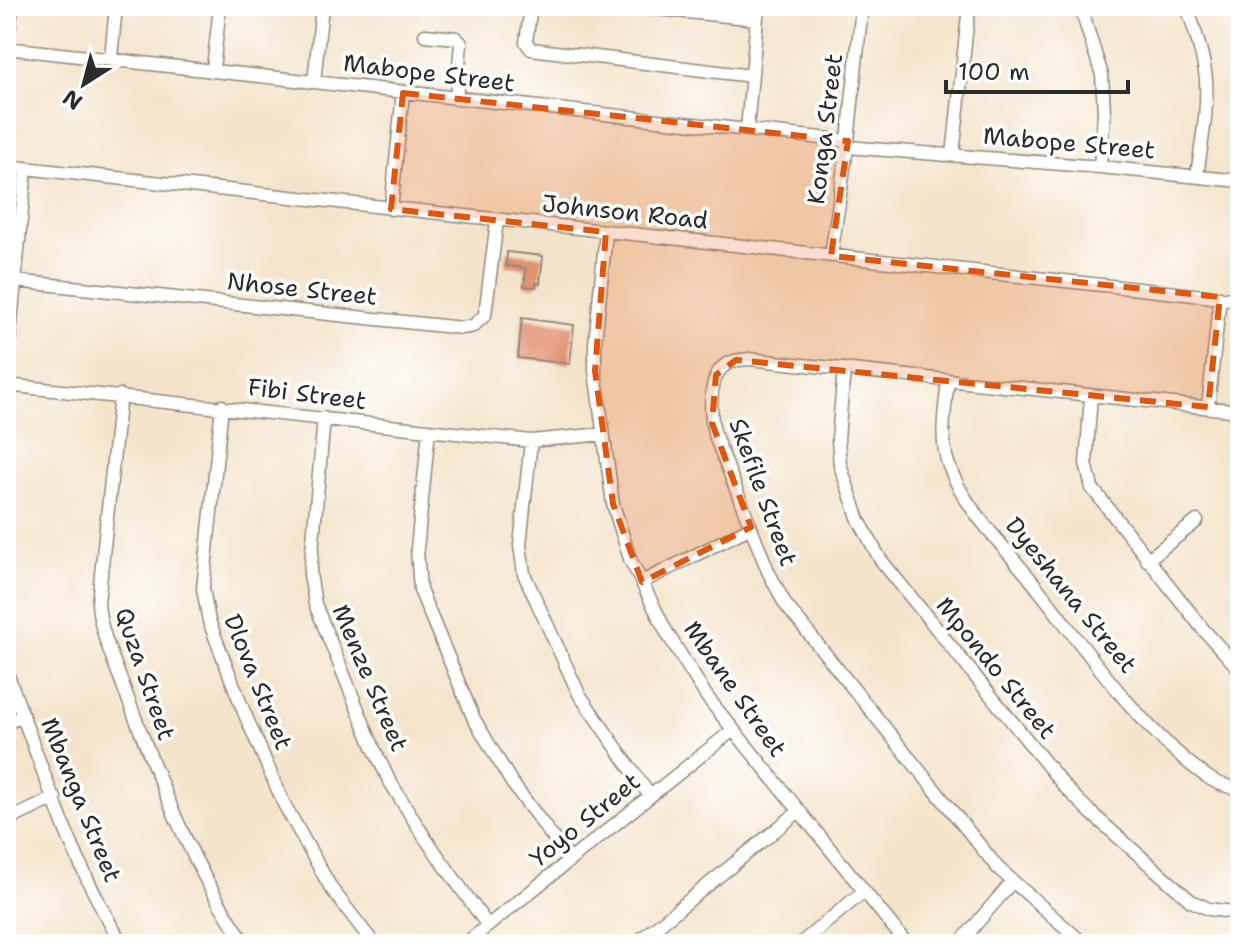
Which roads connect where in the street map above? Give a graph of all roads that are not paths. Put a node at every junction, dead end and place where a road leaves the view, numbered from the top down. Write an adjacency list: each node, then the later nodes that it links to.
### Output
1 (12, 6): 13 (street)
2 (116, 6): 14 (street)
3 (220, 6): 15 (street)
4 (322, 6): 17 (street)
5 (531, 6): 16 (street)
6 (627, 6): 11 (street)
7 (862, 6): 21 (street, Konga Street)
8 (969, 6): 22 (street)
9 (1080, 6): 24 (street)
10 (1187, 6): 26 (street)
11 (758, 12): 16 (street)
12 (425, 35): 19 (street)
13 (7, 48): 14 (street, Mabope Street)
14 (111, 58): 15 (street, Mabope Street)
15 (213, 69): 17 (street, Mabope Street)
16 (751, 76): 20 (street)
17 (314, 82): 18 (street, Mabope Street)
18 (403, 93): 19 (street, Mabope Street); 28 (street)
19 (456, 99): 20 (street, Mabope Street)
20 (747, 130): 21 (street, Mabope Street)
21 (847, 144): 22 (street, Mabope Street); 31 (street, Konga Street)
22 (953, 155): 24 (street, Mabope Street)
23 (6, 166): 25 (street, Johnson Road)
24 (1100, 167): 26 (street, Mabope Street)
25 (26, 169): 28 (street, Johnson Road); 32 (street)
26 (1197, 176): 27 (street, Mabope Street)
27 (1240, 181)
28 (391, 209): 29 (street, Johnson Road)
29 (497, 221): 30 (street, Johnson Road); 32 (street, Nhose Street)
30 (606, 232): 31 (street, Johnson Road); 46 (street, Mbane Street)
31 (831, 256): 33 (street, Johnson Road)
32 (15, 281): 36 (street)
33 (1220, 297): 34 (street, Johnson Road); 42 (street)
34 (1240, 300)
35 (844, 369): 37 (street, Skefile Street); 49 (street, Skefile Street); 65 (street, Mpondo Street)
36 (6, 374)
37 (948, 381): 40 (street, Skefile Street); 57 (street, Dyeshana Street)
38 (6, 385): 39 (street, Fibi Street)
39 (120, 395): 41 (street, Fibi Street); 68 (street, Quza Street)
40 (1091, 396): 42 (street, Skefile Street); 50 (street)
41 (222, 406): 44 (street, Fibi Street); 69 (street, Dlova Street)
42 (1208, 407): 43 (street, Skefile Street)
43 (1240, 411)
44 (324, 418): 45 (street, Fibi Street); 66 (street, Menze Street)
45 (429, 430): 47 (street, Fibi Street); 62 (street)
46 (603, 434): 47 (street, Fibi Street); 51 (street, Mbane Street)
47 (531, 441): 58 (street)
48 (1197, 521): 50 (street)
49 (751, 527): 51 (street); 63 (street, Skefile Street)
50 (1147, 560): 53 (street)
51 (642, 582): 56 (street, Mbane Street)
52 (6, 670): 54 (street, Mbanga Street)
53 (1240, 670)
54 (23, 716): 55 (street); 59 (street, Mbanga Street)
55 (6, 723)
56 (733, 730): 58 (street, Yoyo Street); 60 (street, Mbane Street)
57 (1240, 789)
58 (650, 796): 62 (street, Yoyo Street)
59 (55, 798): 61 (street); 67 (street, Mbanga Street)
60 (798, 812): 64 (street, Mbane Street); 71 (street)
61 (6, 821)
62 (570, 860): 66 (street, Yoyo Street)
63 (1012, 882): 74 (street); 75 (street, Skefile Street)
64 (863, 892): 72 (street); 73 (street, Mbane Street)
65 (1240, 913)
66 (488, 926): 70 (street, Yoyo Street)
67 (122, 944)
68 (246, 944)
69 (374, 944)
70 (465, 944)
71 (635, 944)
72 (800, 944)
73 (907, 944)
74 (959, 944)
75 (1084, 944)

